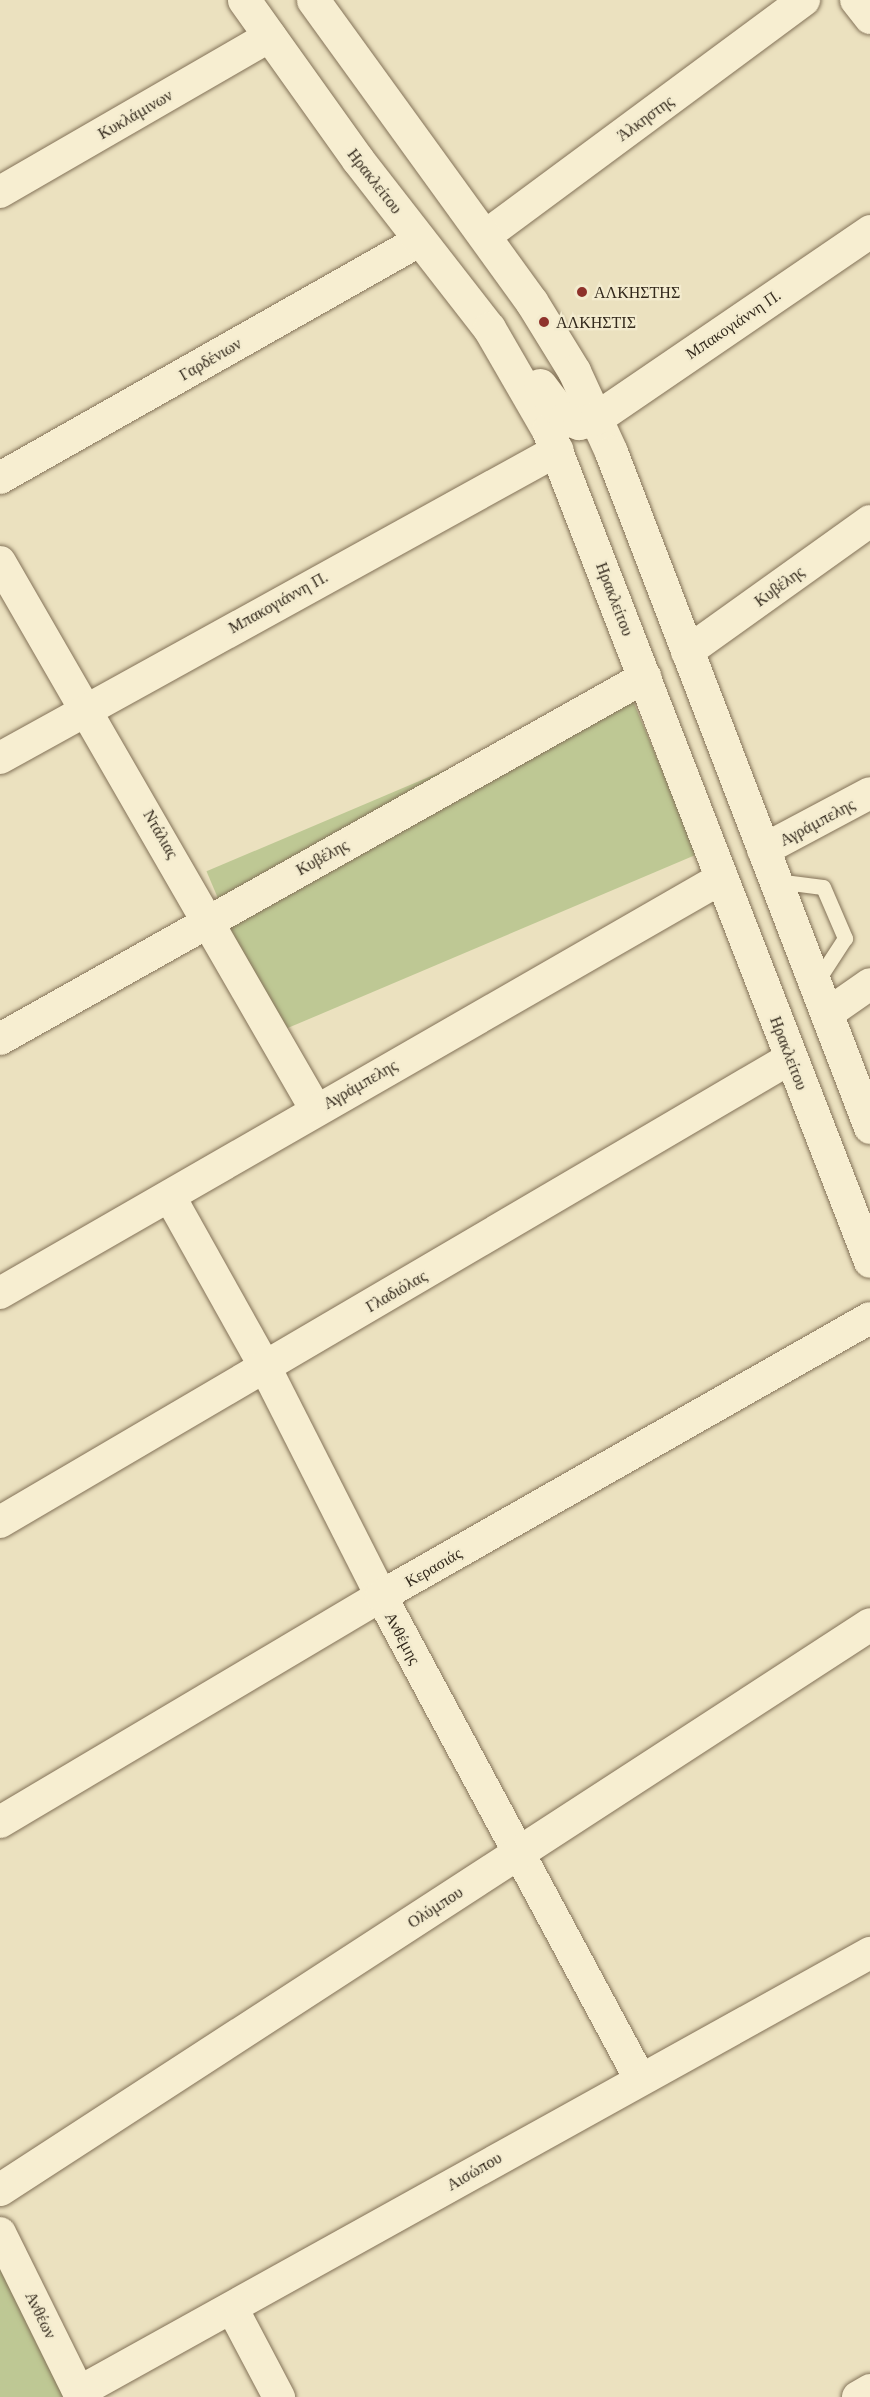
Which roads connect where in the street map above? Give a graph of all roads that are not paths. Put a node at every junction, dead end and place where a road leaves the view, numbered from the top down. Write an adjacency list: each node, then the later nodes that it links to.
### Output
1 (244, 0): 6 (main road, Ηρακλείτου)
2 (313, 0): 9 (main road)
3 (804, 0): 9 (street, Άλκηστης)
4 (856, 0): 5 (street)
5 (870, 18)
6 (270, 36): 7 (street, Κυκλάμινων); 10 (main road, Ηρακλείτου)
7 (0, 192)
8 (870, 231): 12 (main road, Μπακογιάννη Π.)
9 (485, 236): 12 (main road)
10 (420, 240): 11 (main road, Ηρακλείτου); 14 (street, Γαρδένιων)
11 (476, 311): 12 (main road); 13 (main road, Ηρακλείτου)
12 (596, 418): 17 (main road)
13 (558, 450): 18 (main road, Ηρακλείτου); 19 (street, Μπακογιάννη Π.)
14 (0, 478)
15 (870, 521): 17 (street, Κυβέλης)
16 (0, 562): 19 (street, Ντάλιας)
17 (687, 652): 22 (main road)
18 (645, 677): 23 (main road, Ηρακλείτου); 25 (street, Κυβέλης)
19 (86, 707): 20 (street, Μπακογιάννη Π.); 25 (street, Ντάλιας)
20 (0, 758)
21 (870, 793): 22 (street, Αγράμπελης)
22 (763, 850): 24 (main road)
23 (722, 878): 30 (main road, Ηρακλείτου); 31 (street, Αγράμπελης)
24 (776, 881): 26 (main road); 26 (lane)
25 (211, 920): 29 (street, Κυβέλης); 31 (street, Ντάλιας)
26 (815, 984): 28 (main road)
27 (870, 984): 28 (street)
28 (827, 1014): 32 (main road)
29 (0, 1039)
30 (791, 1058): 34 (main road, Ηρακλείτου); 37 (street, Γλαδιόλας)
31 (316, 1110): 33 (street, Αγράμπελης)
32 (870, 1126)
33 (170, 1197): 35 (street, Αγράμπελης); 37 (street, Ανθέμης)
34 (870, 1261)
35 (0, 1293)
36 (870, 1318): 39 (street, Κερασιάς)
37 (265, 1367): 38 (street, Γλαδιόλας); 39 (street, Ανθέμης)
38 (0, 1522)
39 (381, 1596): 41 (street, Κερασιάς); 42 (street, Ανθέμης)
40 (870, 1624): 42 (main road, Ολύμπου)
41 (0, 1822)
42 (518, 1853): 44 (street, Ανθέμης); 45 (main road, Ολύμπου)
43 (870, 1953): 44 (street, Αισώπου)
44 (639, 2078): 47 (street, Αισώπου)
45 (0, 2189)
46 (0, 2233): 49 (street, Ανθέων)
47 (232, 2308): 49 (street, Αισώπου); 50 (street)
48 (870, 2391): 51 (street)
49 (80, 2395)
50 (279, 2397)
51 (858, 2397)

